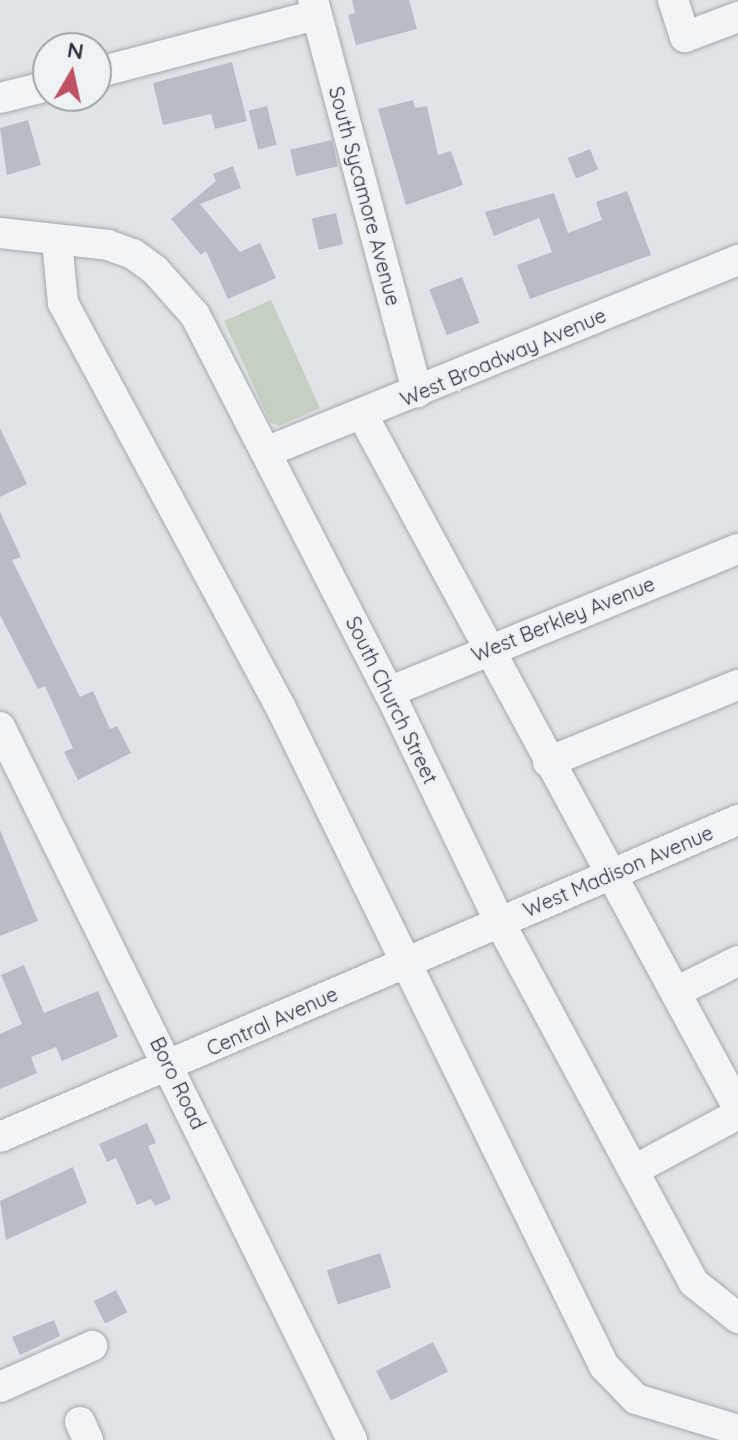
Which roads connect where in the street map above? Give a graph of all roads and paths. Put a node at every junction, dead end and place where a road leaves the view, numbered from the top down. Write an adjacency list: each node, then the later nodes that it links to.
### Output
1 (673, 0): 3 (street)
2 (315, 8): 4 (street); 10 (street, South Sycamore Avenue)
3 (738, 17)
4 (112, 68)
5 (32, 90): 6 (street)
6 (0, 98)
7 (0, 233): 8 (street, South Church Street)
8 (57, 241): 12 (street, South Church Street); 23 (street)
9 (738, 260): 10 (street, West Broadway Avenue)
10 (417, 392): 11 (street, West Broadway Avenue)
11 (363, 416): 12 (street, West Broadway Avenue); 14 (street)
12 (266, 452): 16 (street, South Church Street)
13 (738, 549): 14 (street, West Berkley Avenue)
14 (493, 647): 16 (street, West Berkley Avenue); 18 (street)
15 (738, 685): 18 (street)
16 (389, 692): 21 (street, South Church Street)
17 (0, 727): 25 (street, Boro Road)
18 (548, 762): 20 (street)
19 (738, 820): 20 (street, West Madison Avenue)
20 (611, 874): 21 (street, West Madison Avenue); 24 (street)
21 (499, 921): 23 (street, Central Avenue); 29 (street, South Church Street)
22 (738, 961): 24 (street)
23 (404, 963): 25 (street, Central Avenue); 33 (street)
24 (676, 992): 26 (street)
25 (170, 1066): 28 (street, Central Avenue); 34 (street, Boro Road)
26 (738, 1108)
27 (738, 1114): 29 (street)
28 (0, 1137)
29 (636, 1169): 30 (street, South Church Street)
30 (738, 1318)
31 (92, 1346): 32 (street)
32 (0, 1387)
33 (738, 1430)
34 (352, 1440)

